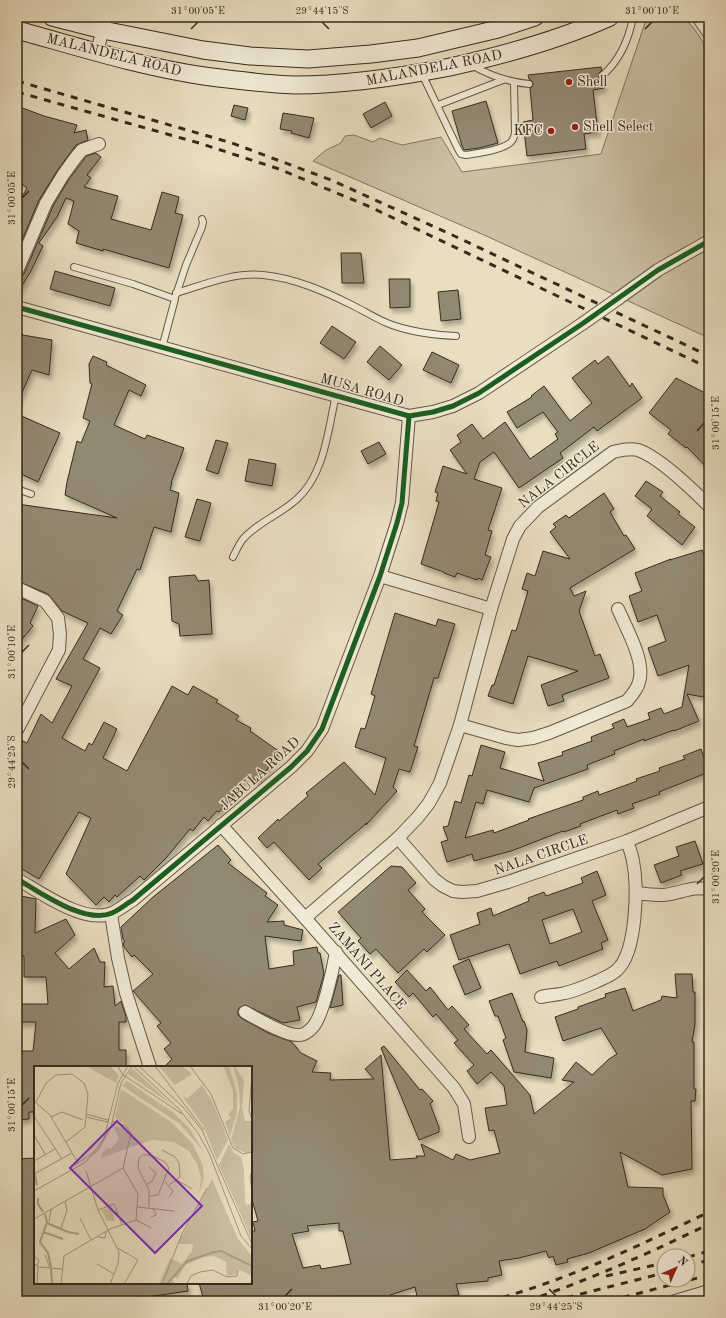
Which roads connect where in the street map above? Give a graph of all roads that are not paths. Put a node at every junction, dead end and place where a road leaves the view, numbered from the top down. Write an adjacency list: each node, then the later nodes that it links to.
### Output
1 (52, 17): 6 (main road, MALANDELA ROAD)
2 (535, 17): 6 (main road, MALANDELA ROAD)
3 (610, 17): 10 (main road, MALANDELA ROAD)
4 (633, 17): 12 (lane)
5 (698, 17): 8 (street)
6 (104, 23): 9 (street)
7 (17, 30): 9 (main road, MALANDELA ROAD)
8 (709, 33)
9 (97, 52): 11 (main road, MALANDELA ROAD)
10 (467, 63): 11 (main road, MALANDELA ROAD); 13 (lane)
11 (422, 73): 16 (lane)
12 (602, 76)
13 (503, 80): 14 (lane); 16 (lane)
14 (514, 83): 15 (lane); 16 (lane)
15 (529, 84)
16 (438, 106)
17 (99, 144): 21 (street)
18 (202, 219): 22 (lane)
19 (709, 241): 27 (street, MUSA ROAD, bridge)
20 (74, 267): 22 (lane)
21 (17, 270)
22 (176, 296): 24 (lane); 25 (lane)
23 (17, 307): 25 (street, MUSA ROAD)
24 (456, 336)
25 (162, 348): 26 (street, MUSA ROAD)
26 (336, 395): 27 (street, MUSA ROAD); 31 (lane)
27 (409, 416): 32 (street, JABULA ROAD)
28 (17, 489): 29 (lane)
29 (31, 494)
30 (709, 506): 34 (street, NALA CIRCLE)
31 (233, 557)
32 (380, 576): 34 (street); 39 (street, JABULA ROAD)
33 (17, 588): 37 (street)
34 (491, 609): 36 (street, NALA CIRCLE)
35 (618, 609): 36 (street)
36 (460, 724): 40 (street, NALA CIRCLE)
37 (17, 730)
38 (709, 807): 41 (street, NALA CIRCLE)
39 (221, 825): 45 (street, JABULA ROAD); 46 (street, ZAMANI PLACE)
40 (398, 838): 41 (street, NALA CIRCLE); 46 (street, NALA CIRCLE)
41 (627, 841): 44 (street)
42 (17, 879): 45 (street)
43 (709, 890): 44 (street)
44 (636, 893): 48 (street)
45 (111, 914): 50 (street)
46 (306, 918): 47 (street, ZAMANI PLACE)
47 (336, 952): 49 (street); 51 (street, ZAMANI PLACE)
48 (541, 997)
49 (245, 1012)
50 (150, 1066)
51 (469, 1137)
52 (709, 1291): 53 (street)
53 (674, 1301)

